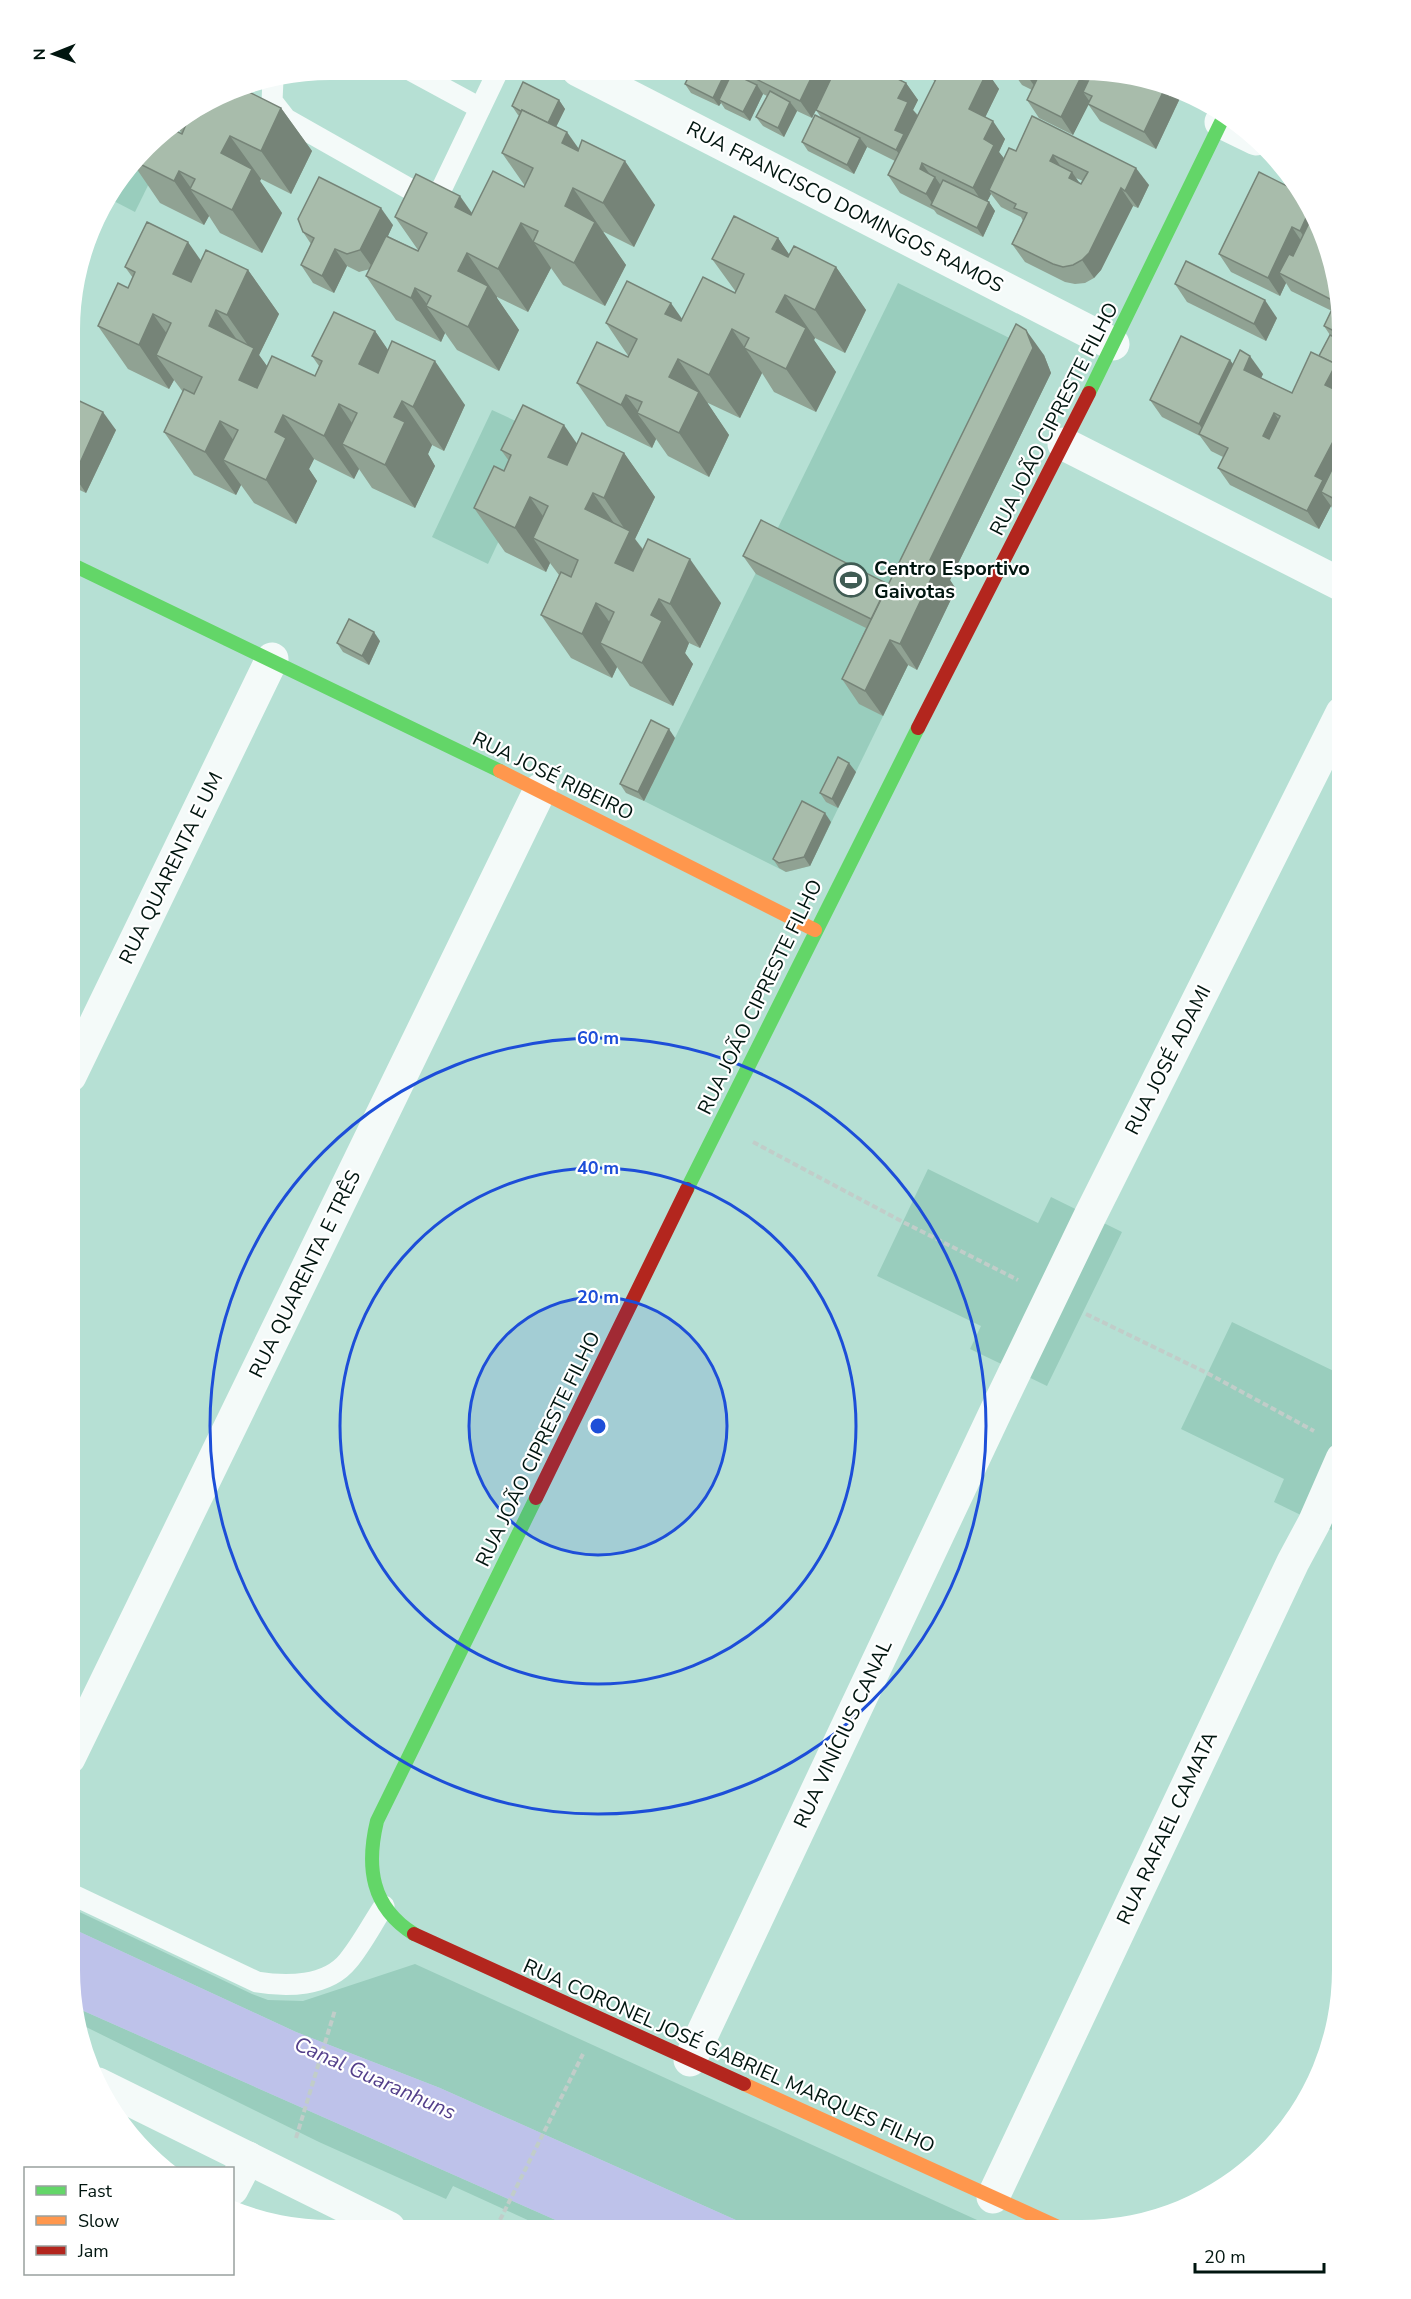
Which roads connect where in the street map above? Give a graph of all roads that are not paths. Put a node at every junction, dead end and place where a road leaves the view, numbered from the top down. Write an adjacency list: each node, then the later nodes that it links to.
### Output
1 (428, 80): 5 (lane)
2 (494, 80): 5 (lane)
3 (598, 80): 7 (street, RUA FRANCISCO DOMINGOS RAMOS)
4 (273, 86): 5 (lane)
5 (480, 108)
6 (1221, 123): 7 (street, RUA JOÃO CIPRESTE FILHO)
7 (1113, 344): 8 (street, RUA JOÃO CIPRESTE FILHO)
8 (1064, 444): 10 (street); 14 (street, RUA JOÃO CIPRESTE FILHO)
9 (80, 568): 11 (street, RUA JOSÉ RIBEIRO)
10 (1332, 580)
11 (272, 659): 13 (street, RUA JOSÉ RIBEIRO); 15 (street, RUA QUARENTA E UM)
12 (1332, 732): 16 (street, RUA JOSÉ ADAMI)
13 (540, 790): 14 (street, RUA JOSÉ RIBEIRO); 18 (street, RUA QUARENTA E TRÊS)
14 (815, 930): 20 (street, RUA JOÃO CIPRESTE FILHO)
15 (80, 1055)
16 (997, 1409): 21 (street, RUA VINÍCIUS CANAL)
17 (1332, 1482): 25 (street, RUA RAFAEL CAMATA)
18 (80, 1735)
19 (80, 1898): 20 (lane)
20 (384, 1906): 21 (street, RUA CORONEL JOSÉ GABRIEL MARQUES FILHO)
21 (690, 2060): 25 (street, RUA CORONEL JOSÉ GABRIEL MARQUES FILHO)
22 (111, 2090): 23 (street)
23 (248, 2158): 24 (street); 26 (street)
24 (234, 2185)
25 (993, 2197): 27 (street, RUA CORONEL JOSÉ GABRIEL MARQUES FILHO)
26 (373, 2220)
27 (1043, 2220)

